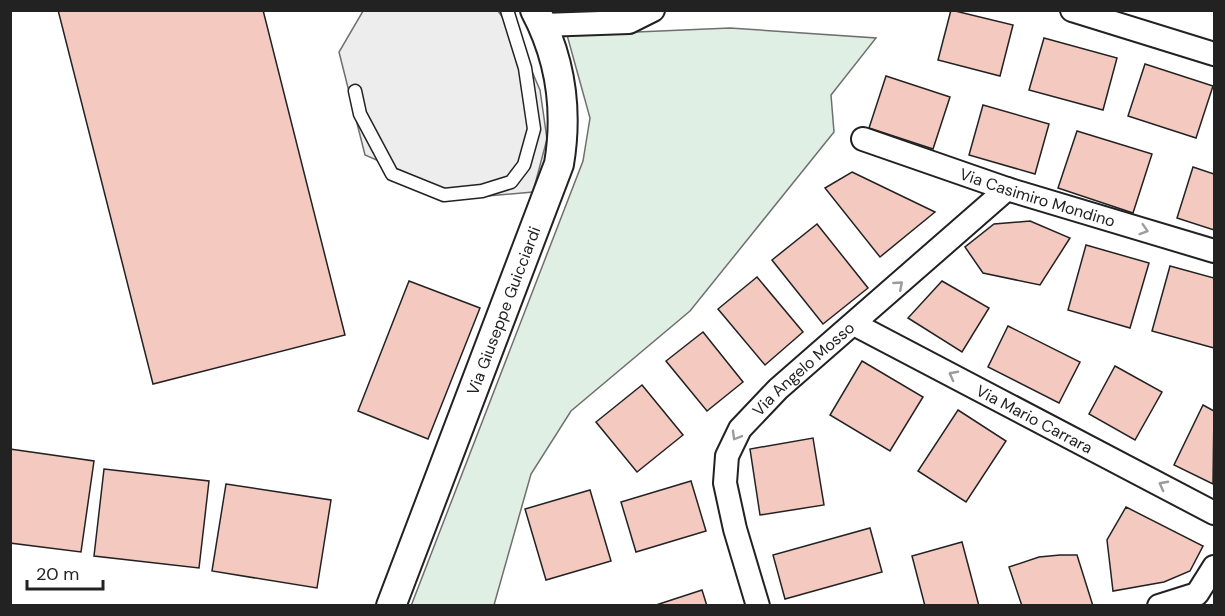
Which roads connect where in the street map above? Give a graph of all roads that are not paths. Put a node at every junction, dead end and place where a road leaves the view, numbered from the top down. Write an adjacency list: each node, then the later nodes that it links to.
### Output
1 (507, 10): 6 (lane)
2 (653, 10): 4 (street)
3 (1072, 10): 5 (street)
4 (539, 18): 13 (street, Via Giuseppe Guicciardi)
5 (1215, 54)
6 (355, 91)
7 (863, 139): 8 (street, Via Casimiro Mondino)
8 (1007, 189): 9 (street, Via Casimiro Mondino, one-way to 9); 10 (street, Via Angelo Mosso, one-way to 8)
9 (1215, 251)
10 (854, 324): 11 (street, Via Mario Carrara, one-way to 10); 14 (street, Via Angelo Mosso, one-way to 14)
11 (1215, 513)
12 (1215, 567): 15 (street)
13 (391, 606)
14 (758, 606)
15 (1159, 606)

